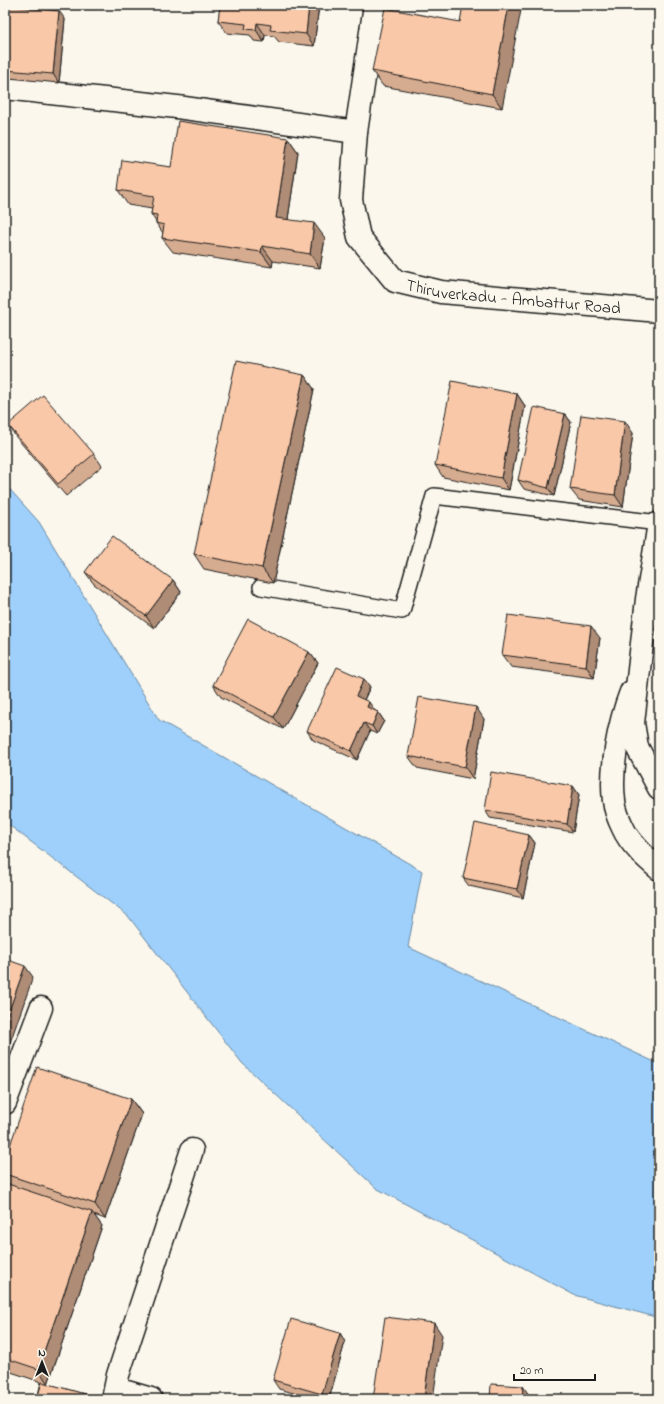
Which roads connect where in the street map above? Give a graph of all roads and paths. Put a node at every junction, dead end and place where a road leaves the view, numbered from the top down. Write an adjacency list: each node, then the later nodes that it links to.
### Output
1 (375, 5): 3 (street, Thiruverkadu - Ambattur Road)
2 (5, 88): 3 (street)
3 (356, 132): 4 (street, Thiruverkadu - Ambattur Road)
4 (659, 311)
5 (658, 530): 6 (lane); 7 (street)
6 (261, 587)
7 (653, 600): 8 (street)
8 (638, 675): 9 (street); 10 (street)
9 (659, 788)
10 (659, 869)
11 (41, 1008): 12 (street)
12 (5, 1103)
13 (192, 1150): 14 (street)
14 (113, 1399): 15 (street)
15 (151, 1399)

